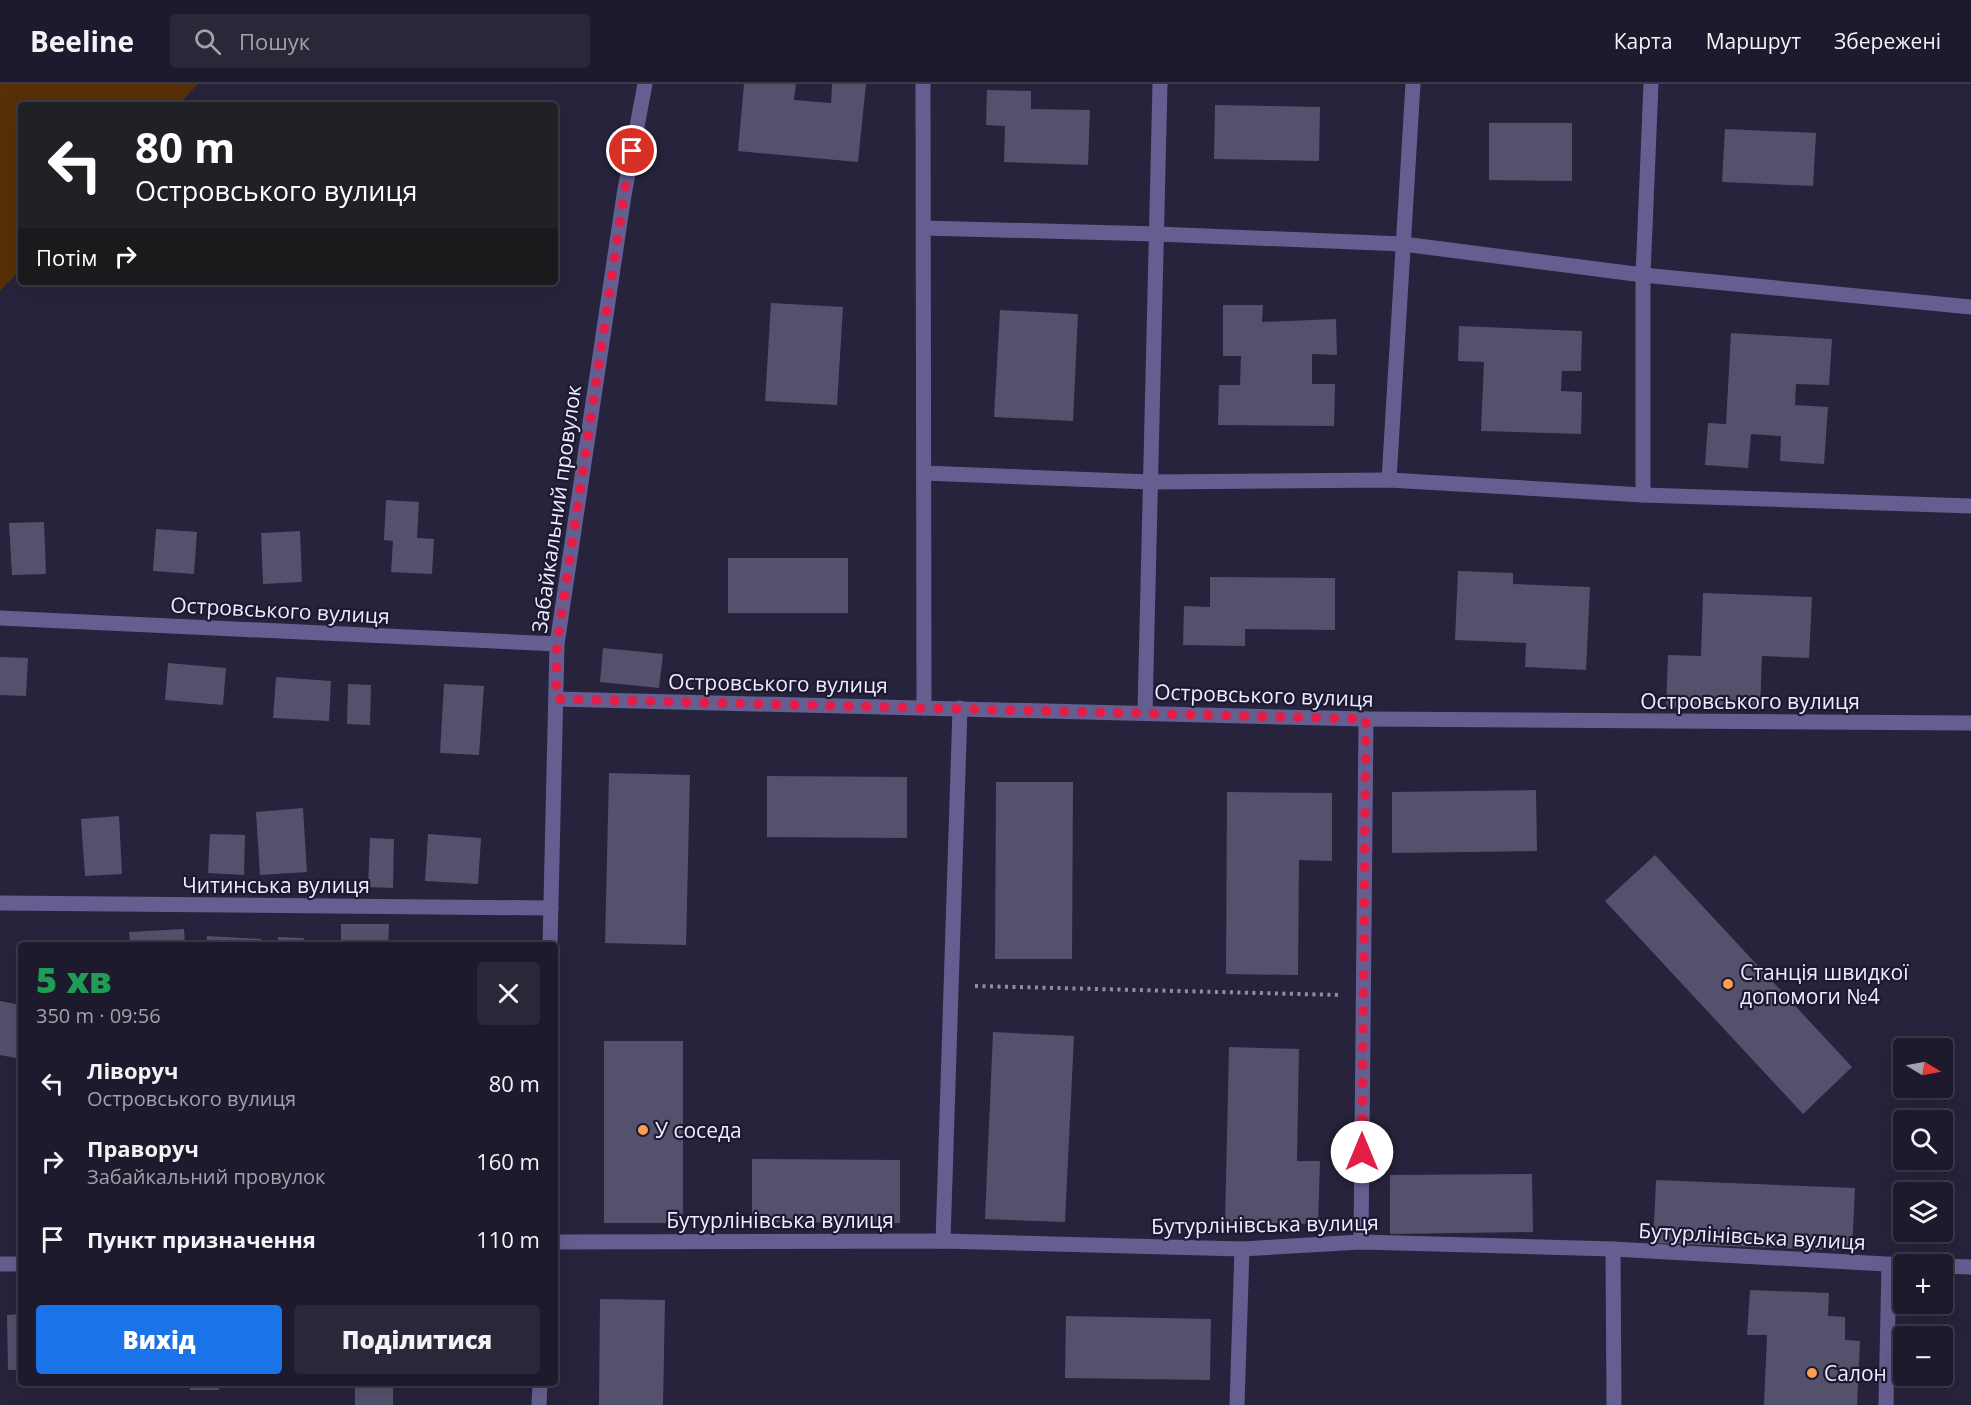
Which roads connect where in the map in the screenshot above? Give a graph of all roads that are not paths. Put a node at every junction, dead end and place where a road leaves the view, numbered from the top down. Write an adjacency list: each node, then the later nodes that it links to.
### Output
1 (645, 84): 17 (street, Забайкальний провулок)
2 (923, 84): 6 (street)
3 (1160, 84): 7 (street)
4 (1413, 84): 8 (street)
5 (1651, 84): 9 (street)
6 (924, 228): 7 (street); 11 (street)
7 (1157, 234): 8 (street); 13 (street)
8 (1403, 244): 9 (street); 12 (street)
9 (1643, 275): 10 (street); 14 (street)
10 (1971, 307)
11 (924, 472): 13 (street); 19 (street)
12 (1389, 480): 13 (street); 14 (street)
13 (1150, 482): 21 (street)
14 (1643, 495): 15 (street)
15 (1971, 506)
16 (0, 618): 17 (street, Островського вулиця)
17 (557, 645): 18 (street, Забайкальний провулок)
18 (556, 699): 19 (street, Островського вулиця); 25 (street, Забайкальний провулок)
19 (924, 708): 20 (street, Островського вулиця)
20 (960, 708): 21 (street, Островського вулиця); 27 (street)
21 (1145, 712): 22 (street, Островського вулиця)
22 (1366, 719): 23 (street, Островського вулиця); 29 (street)
23 (1971, 723)
24 (0, 903): 25 (street, Читинська вулиця)
25 (551, 908): 26 (street, Забайкальний провулок)
26 (550, 942)
27 (943, 1241): 28 (street, Бутурлінівська вулиця); 31 (street, Бутурлінівська вулиця)
28 (558, 1242)
29 (1361, 1242): 30 (street, Бутурлінівська вулиця); 31 (street, Бутурлінівська вулиця)
30 (1613, 1248): 34 (street, Бутурлінівська вулиця); 41 (street)
31 (1242, 1249): 40 (street)
32 (0, 1263): 33 (street)
33 (18, 1264)
34 (1893, 1265)
35 (1953, 1266): 36 (street)
36 (1971, 1267)
37 (1893, 1307): 42 (street)
38 (540, 1386): 39 (street)
39 (539, 1405)
40 (1237, 1405)
41 (1614, 1405)
42 (1886, 1405)

